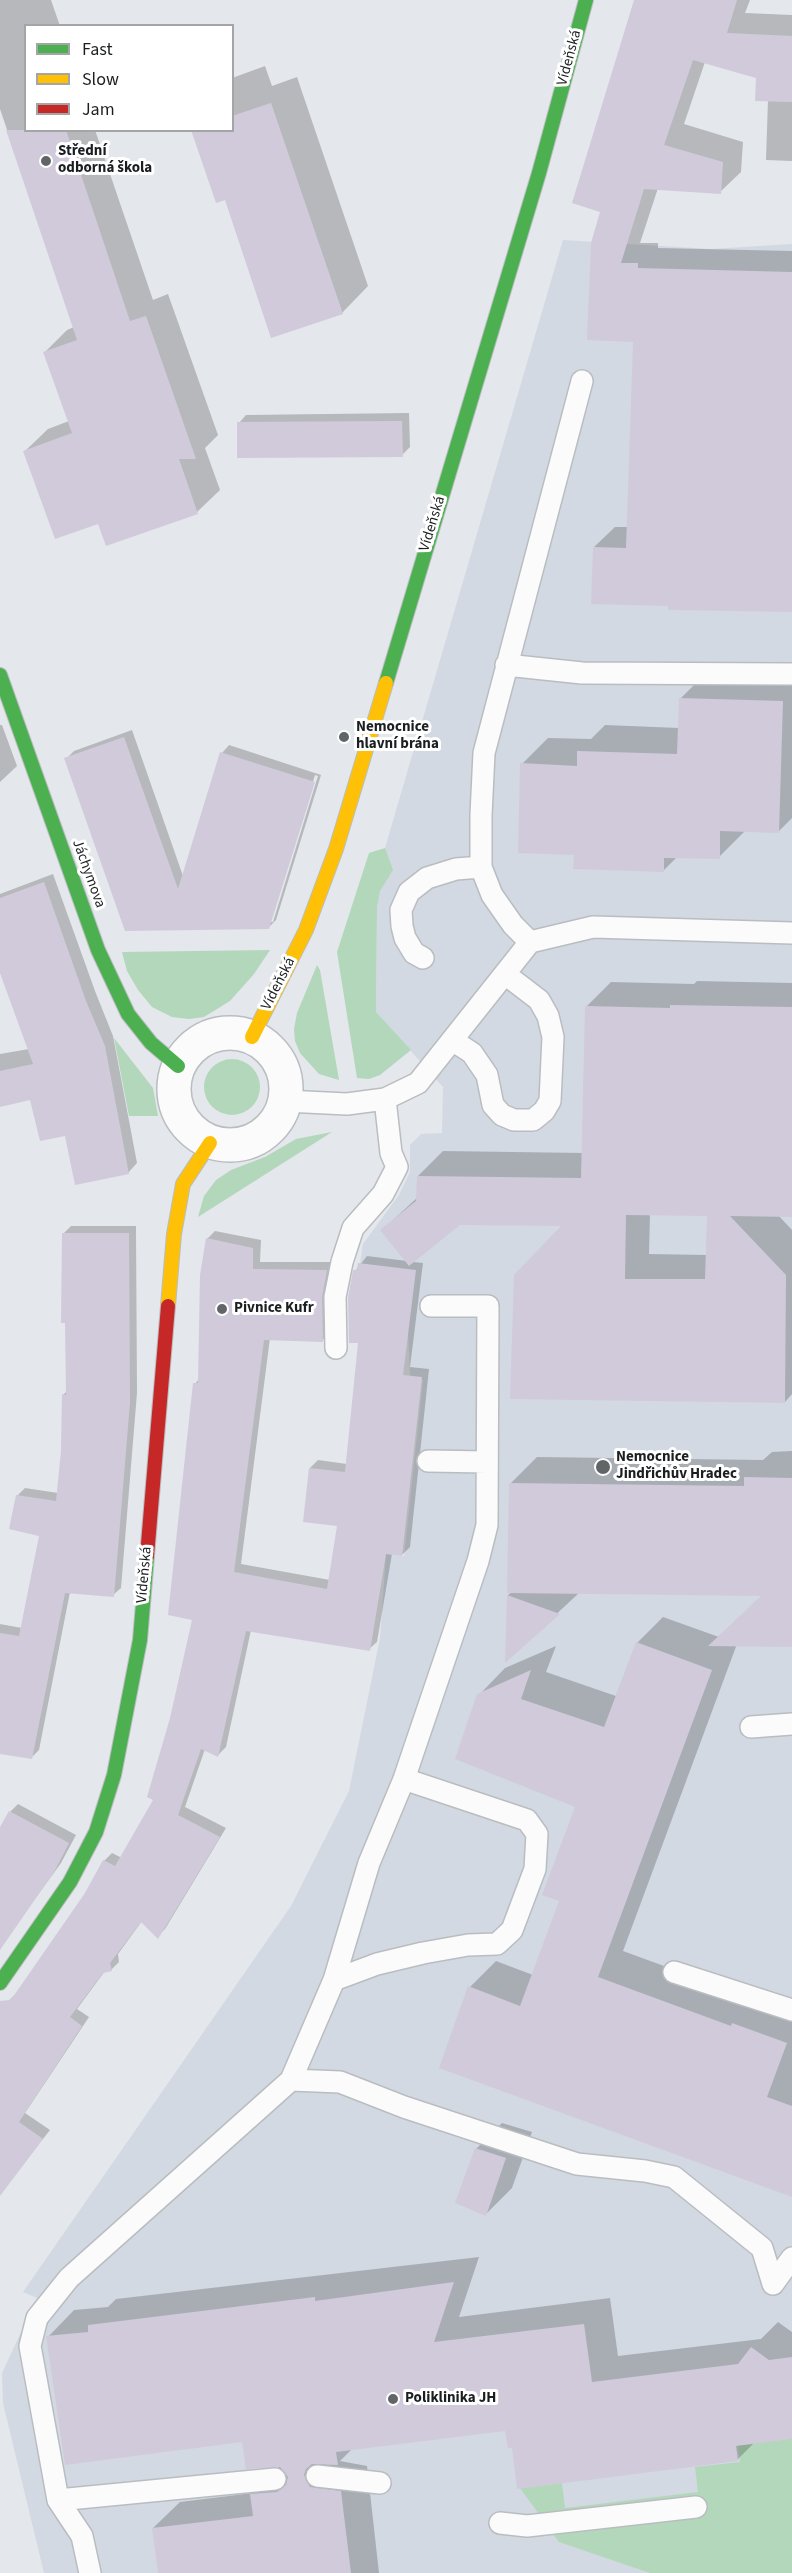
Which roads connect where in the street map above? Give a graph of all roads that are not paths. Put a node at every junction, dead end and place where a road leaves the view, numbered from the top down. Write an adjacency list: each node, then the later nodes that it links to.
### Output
1 (586, 0): 11 (street, Vídeňská)
2 (582, 381): 3 (lane)
3 (506, 665): 4 (lane); 6 (lane)
4 (792, 674)
5 (0, 675): 13 (street, Jáchymova)
6 (482, 867): 8 (lane); 9 (lane)
7 (792, 933): 8 (lane)
8 (530, 942): 10 (lane)
9 (423, 958)
10 (505, 974): 12 (lane); 12 (lane)
11 (252, 1037): 13 (street); 15 (street)
12 (452, 1040): 14 (lane)
13 (178, 1066): 16 (street)
14 (385, 1099): 15 (lane); 18 (lane)
15 (285, 1101): 16 (street)
16 (210, 1143): 26 (street, Vídeňská)
17 (431, 1306): 20 (lane)
18 (336, 1348)
19 (428, 1461): 20 (lane)
20 (487, 1462): 23 (lane)
21 (792, 1724): 22 (lane)
22 (751, 1727)
23 (404, 1779): 25 (lane); 25 (lane)
24 (674, 1972): 27 (lane)
25 (334, 1980): 28 (lane)
26 (0, 1983)
27 (792, 2010)
28 (291, 2080): 30 (lane); 34 (lane)
29 (792, 2258): 30 (lane)
30 (782, 2283)
31 (317, 2476): 33 (lane)
32 (275, 2479): 34 (lane)
33 (380, 2483)
34 (58, 2500): 37 (lane)
35 (696, 2507): 36 (lane)
36 (500, 2523)
37 (90, 2573)

